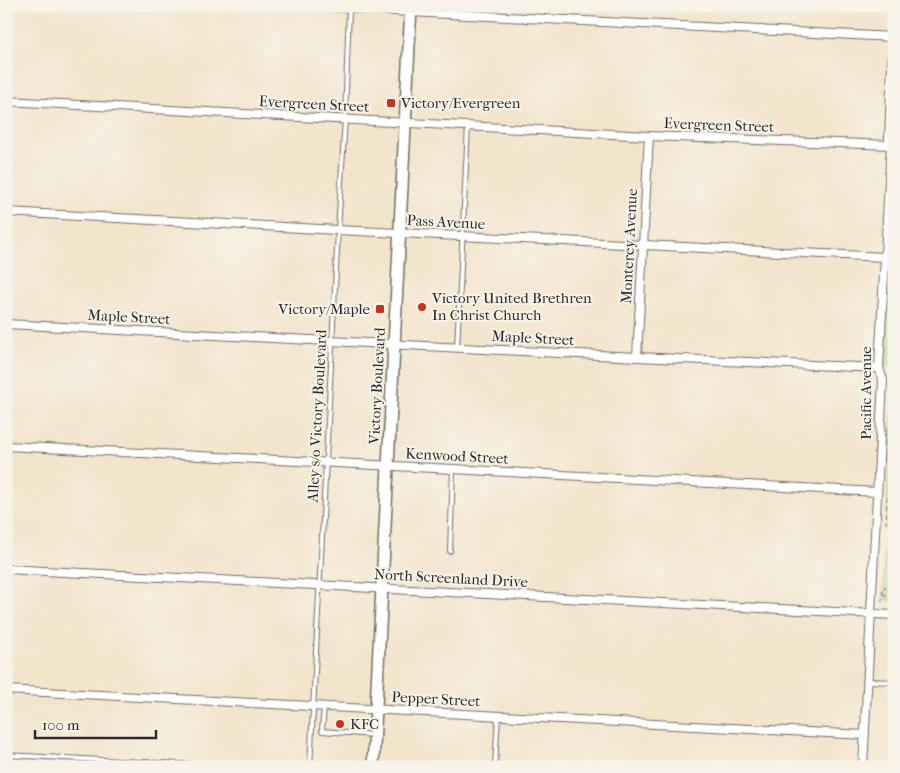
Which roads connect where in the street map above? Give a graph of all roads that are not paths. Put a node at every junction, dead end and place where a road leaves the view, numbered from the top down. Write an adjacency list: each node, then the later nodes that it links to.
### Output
1 (324, 6): 2 (street)
2 (349, 7): 3 (street); 7 (lane, Alley s/o Victory Boulevard)
3 (411, 9): 5 (street); 8 (main road, Victory Boulevard)
4 (894, 19): 5 (street, Pacific Avenue)
5 (893, 36): 11 (street, Pacific Avenue)
6 (6, 101): 7 (street, Evergreen Street)
7 (345, 119): 8 (street, Evergreen Street); 13 (lane, Alley s/o Victory Boulevard)
8 (406, 123): 9 (street, Evergreen Street); 14 (main road, Victory Boulevard)
9 (468, 126): 10 (street, Evergreen Street); 15 (lane)
10 (649, 136): 11 (street, Evergreen Street); 16 (street, Monterey Avenue)
11 (891, 145): 17 (street, Pacific Avenue)
12 (6, 212): 13 (street, Pass Avenue)
13 (338, 230): 14 (street, Pass Avenue); 19 (lane, Alley s/o Victory Boulevard)
14 (400, 233): 15 (street, Pass Avenue); 20 (main road, Victory Boulevard)
15 (463, 236): 16 (street, Pass Avenue); 21 (lane)
16 (643, 246): 17 (street, Pass Avenue); 22 (street, Monterey Avenue)
17 (885, 257): 23 (street, Pacific Avenue)
18 (6, 324): 19 (street, Maple Street)
19 (332, 341): 20 (street, Maple Street); 25 (lane, Alley s/o Victory Boulevard)
20 (394, 344): 21 (street, Maple Street); 26 (main road, Victory Boulevard)
21 (457, 347): 22 (street, Maple Street)
22 (637, 357): 23 (street, Maple Street)
23 (879, 368): 28 (street, Pacific Avenue)
24 (6, 446): 25 (street, Kenwood Street)
25 (326, 463): 26 (street, Kenwood Street); 31 (lane, Alley s/o Victory Boulevard)
26 (388, 466): 27 (street, Kenwood Street); 32 (main road, Victory Boulevard)
27 (453, 468): 28 (street, Kenwood Street); 29 (lane)
28 (877, 492): 33 (street, Pacific Avenue)
29 (450, 551)
30 (6, 568): 31 (street, North Screenland Drive)
31 (320, 584): 32 (street, North Screenland Drive); 38 (lane, Alley s/o Victory Boulevard)
32 (382, 588): 33 (street, North Screenland Drive); 40 (main road, Victory Boulevard)
33 (871, 613): 34 (street, North Screenland Drive); 35 (street, Pacific Avenue)
34 (893, 615)
35 (867, 681): 36 (lane); 43 (street, Pacific Avenue)
36 (894, 682)
37 (6, 690): 38 (street, Pepper Street)
38 (314, 707): 39 (street, Pepper Street); 46 (lane, Alley s/o Victory Boulevard)
39 (324, 707): 40 (street, Pepper Street); 42 (lane)
40 (375, 710): 41 (street, Pepper Street); 42 (main road, Victory Boulevard)
41 (498, 716): 43 (street, Pepper Street); 48 (lane)
42 (374, 735): 47 (main road, Victory Boulevard)
43 (865, 735): 49 (street, Pacific Avenue)
44 (6, 755): 45 (lane)
45 (237, 767)
46 (310, 767)
47 (373, 767)
48 (496, 767)
49 (863, 767)

